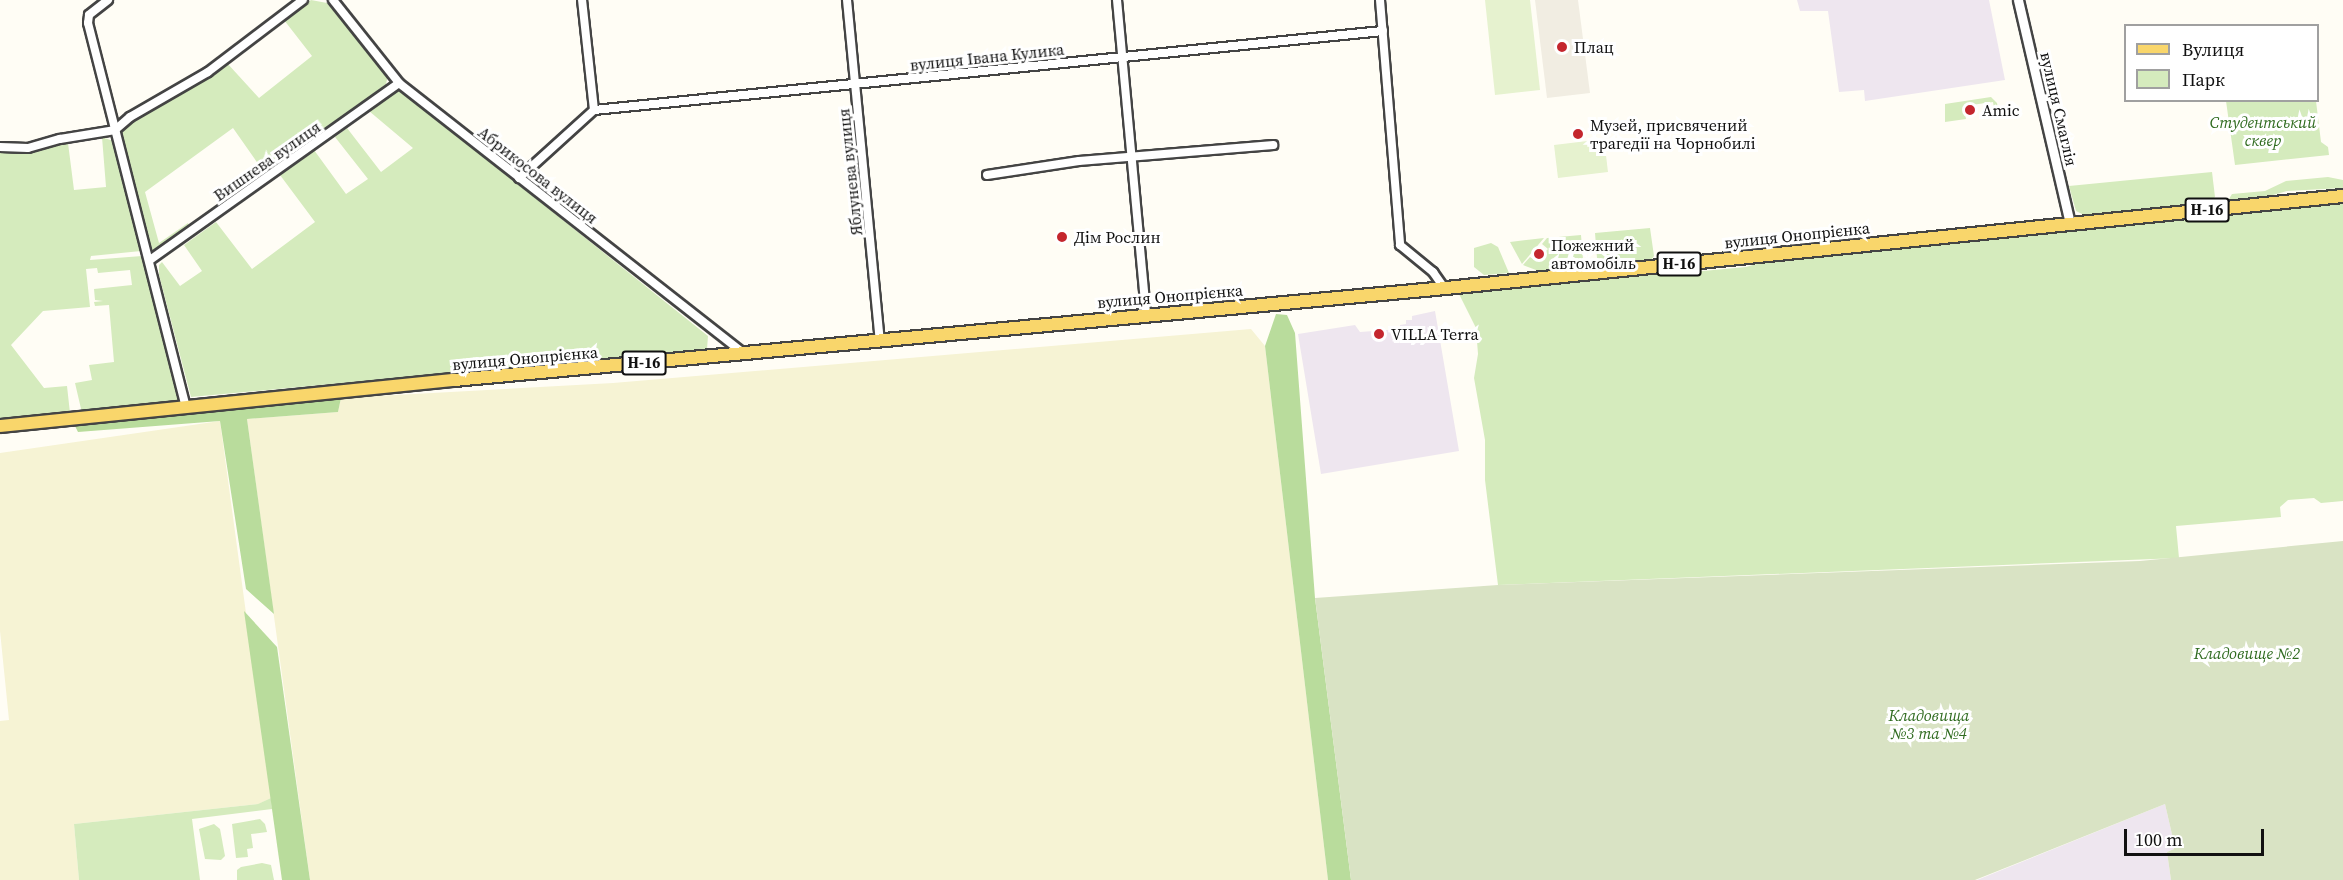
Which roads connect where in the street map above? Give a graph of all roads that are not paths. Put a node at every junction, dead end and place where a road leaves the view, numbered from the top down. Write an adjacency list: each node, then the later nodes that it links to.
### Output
1 (108, 0): 14 (street)
2 (303, 0): 14 (street)
3 (333, 0): 11 (street, Абрикосова вулиця)
4 (582, 0): 13 (street)
5 (847, 0): 12 (street, Яблунева вулиця)
6 (1117, 0): 10 (street)
7 (1380, 0): 9 (street)
8 (2019, 0): 21 (street, вулиця Смаглія)
9 (1383, 32): 10 (street, вулиця Івана Кулика); 23 (street)
10 (1122, 56): 12 (street, вулиця Івана Кулика); 17 (street)
11 (399, 83): 19 (street, Абрикосова вулиця); 22 (street, Вишнева вулиця)
12 (854, 83): 13 (street, вулиця Івана Кулика); 25 (street, Яблунева вулиця)
13 (594, 110): 19 (street)
14 (115, 130): 16 (street); 22 (street)
15 (1273, 145): 17 (street)
16 (0, 147)
17 (1131, 157): 18 (street); 24 (street)
18 (987, 175)
19 (519, 178): 26 (street, Абрикосова вулиця)
20 (2343, 196): 21 (main road, вулиця Онопрієнка / Н-16)
21 (2070, 224): 23 (main road, вулиця Онопрієнка / Н-16)
22 (150, 261): 27 (street)
23 (1444, 288): 24 (main road, вулиця Онопрієнка / Н-16)
24 (1146, 315): 25 (main road, вулиця Онопрієнка / Н-16)
25 (880, 340): 26 (main road, вулиця Онопрієнка / Н-16)
26 (744, 354): 27 (main road, вулиця Онопрієнка / Н-16)
27 (186, 408): 28 (main road, вулиця Онопрієнка / Н-16)
28 (0, 426)

